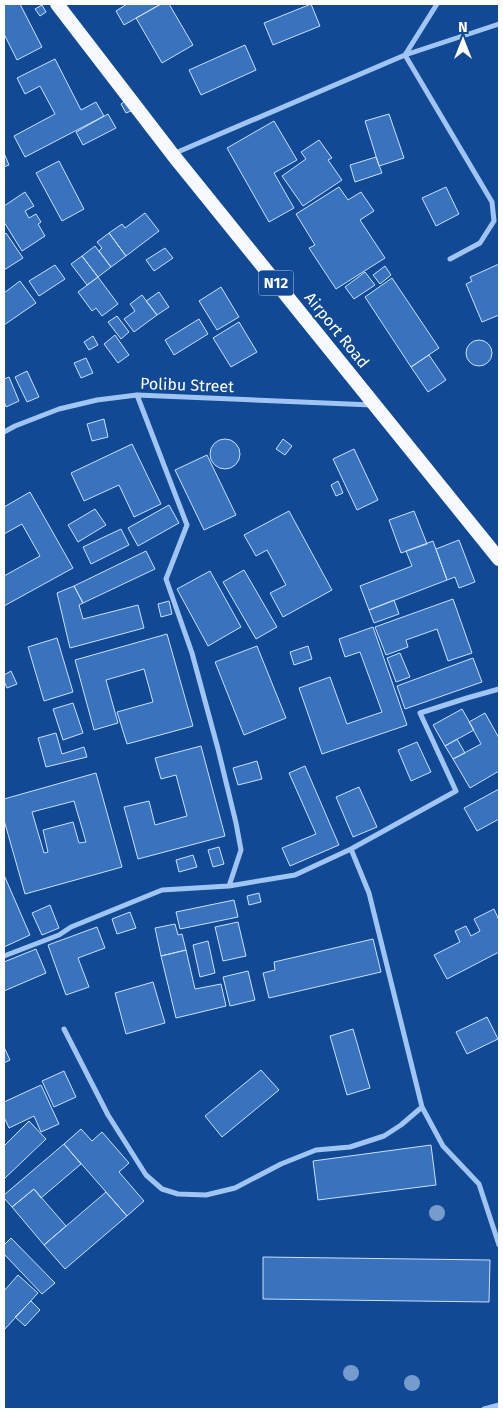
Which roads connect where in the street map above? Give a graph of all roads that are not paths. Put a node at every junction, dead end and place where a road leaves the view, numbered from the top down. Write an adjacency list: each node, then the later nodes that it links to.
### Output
1 (57, 4): 5 (highway, Airport Road / N12)
2 (437, 4): 4 (street)
3 (499, 24): 4 (street)
4 (406, 55): 5 (street); 6 (street)
5 (173, 155): 8 (highway, Airport Road / N12)
6 (450, 259)
7 (137, 395): 8 (street, Polibu Street); 9 (street, Polibu Street); 13 (street)
8 (375, 405): 10 (highway, Airport Road / N12)
9 (4, 432)
10 (499, 559)
11 (499, 689): 12 (street)
12 (351, 849): 13 (street); 16 (street)
13 (229, 886): 14 (street)
14 (4, 956)
15 (64, 1029): 16 (street)
16 (422, 1107): 17 (street)
17 (499, 1245)
18 (499, 1405): 19 (street)
19 (484, 1409)

